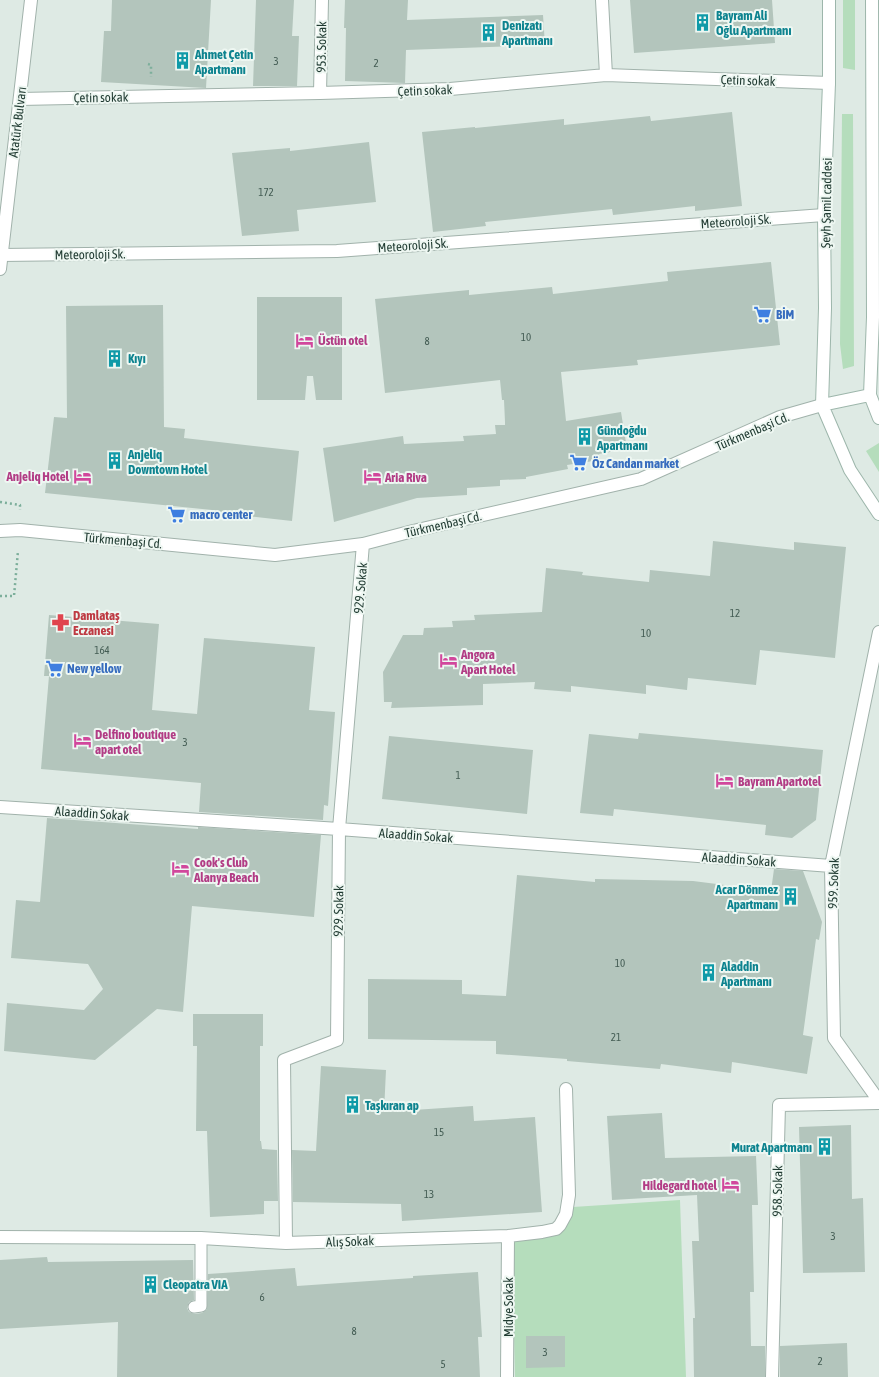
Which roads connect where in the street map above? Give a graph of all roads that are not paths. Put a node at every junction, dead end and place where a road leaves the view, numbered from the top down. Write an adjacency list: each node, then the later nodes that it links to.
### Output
1 (31, 0): 10 (street, Atatürk Bulvarı)
2 (322, 0): 9 (street, 953. Sokak)
3 (602, 0): 6 (street)
4 (829, 0): 7 (street, Şeyh Şamil caddesi)
5 (872, 0): 8 (street)
6 (606, 75): 7 (street, Çetin sokak); 9 (street, Çetin sokak)
7 (829, 83): 11 (street, Şeyh Şamil caddesi)
8 (876, 90): 14 (street)
9 (320, 93): 10 (street, Çetin sokak)
10 (20, 99): 12 (street, Atatürk Bulvarı)
11 (824, 215): 12 (street, Meteoroloji Sk.); 16 (street, Şeyh Şamil caddesi)
12 (1, 255): 13 (street, Atatürk Bulvarı)
13 (0, 269)
14 (876, 317): 15 (street)
15 (870, 395): 16 (street, Türkmenbaşi Cd.); 17 (street)
16 (822, 405): 18 (street); 20 (street, Türkmenbaşi Cd.)
17 (879, 418)
18 (879, 514)
19 (0, 531): 20 (street, Türkmenbaşi Cd.)
20 (363, 544): 23 (street, 929. Sokak)
21 (879, 632): 24 (street, 959. Sokak)
22 (0, 807): 23 (street, Alaaddin Sokak)
23 (339, 829): 24 (street, Alaaddin Sokak); 30 (street, 929. Sokak)
24 (831, 866): 26 (street, 959. Sokak)
25 (566, 1089): 27 (street, Alış Sokak)
26 (879, 1102): 33 (street, 958. Sokak)
27 (508, 1236): 30 (street, Alış Sokak); 32 (street, Midye Sokak)
28 (0, 1237): 29 (street, Alış Sokak)
29 (200, 1238): 30 (street, Alış Sokak); 31 (lane)
30 (286, 1243)
31 (194, 1307)
32 (507, 1377)
33 (772, 1377)

